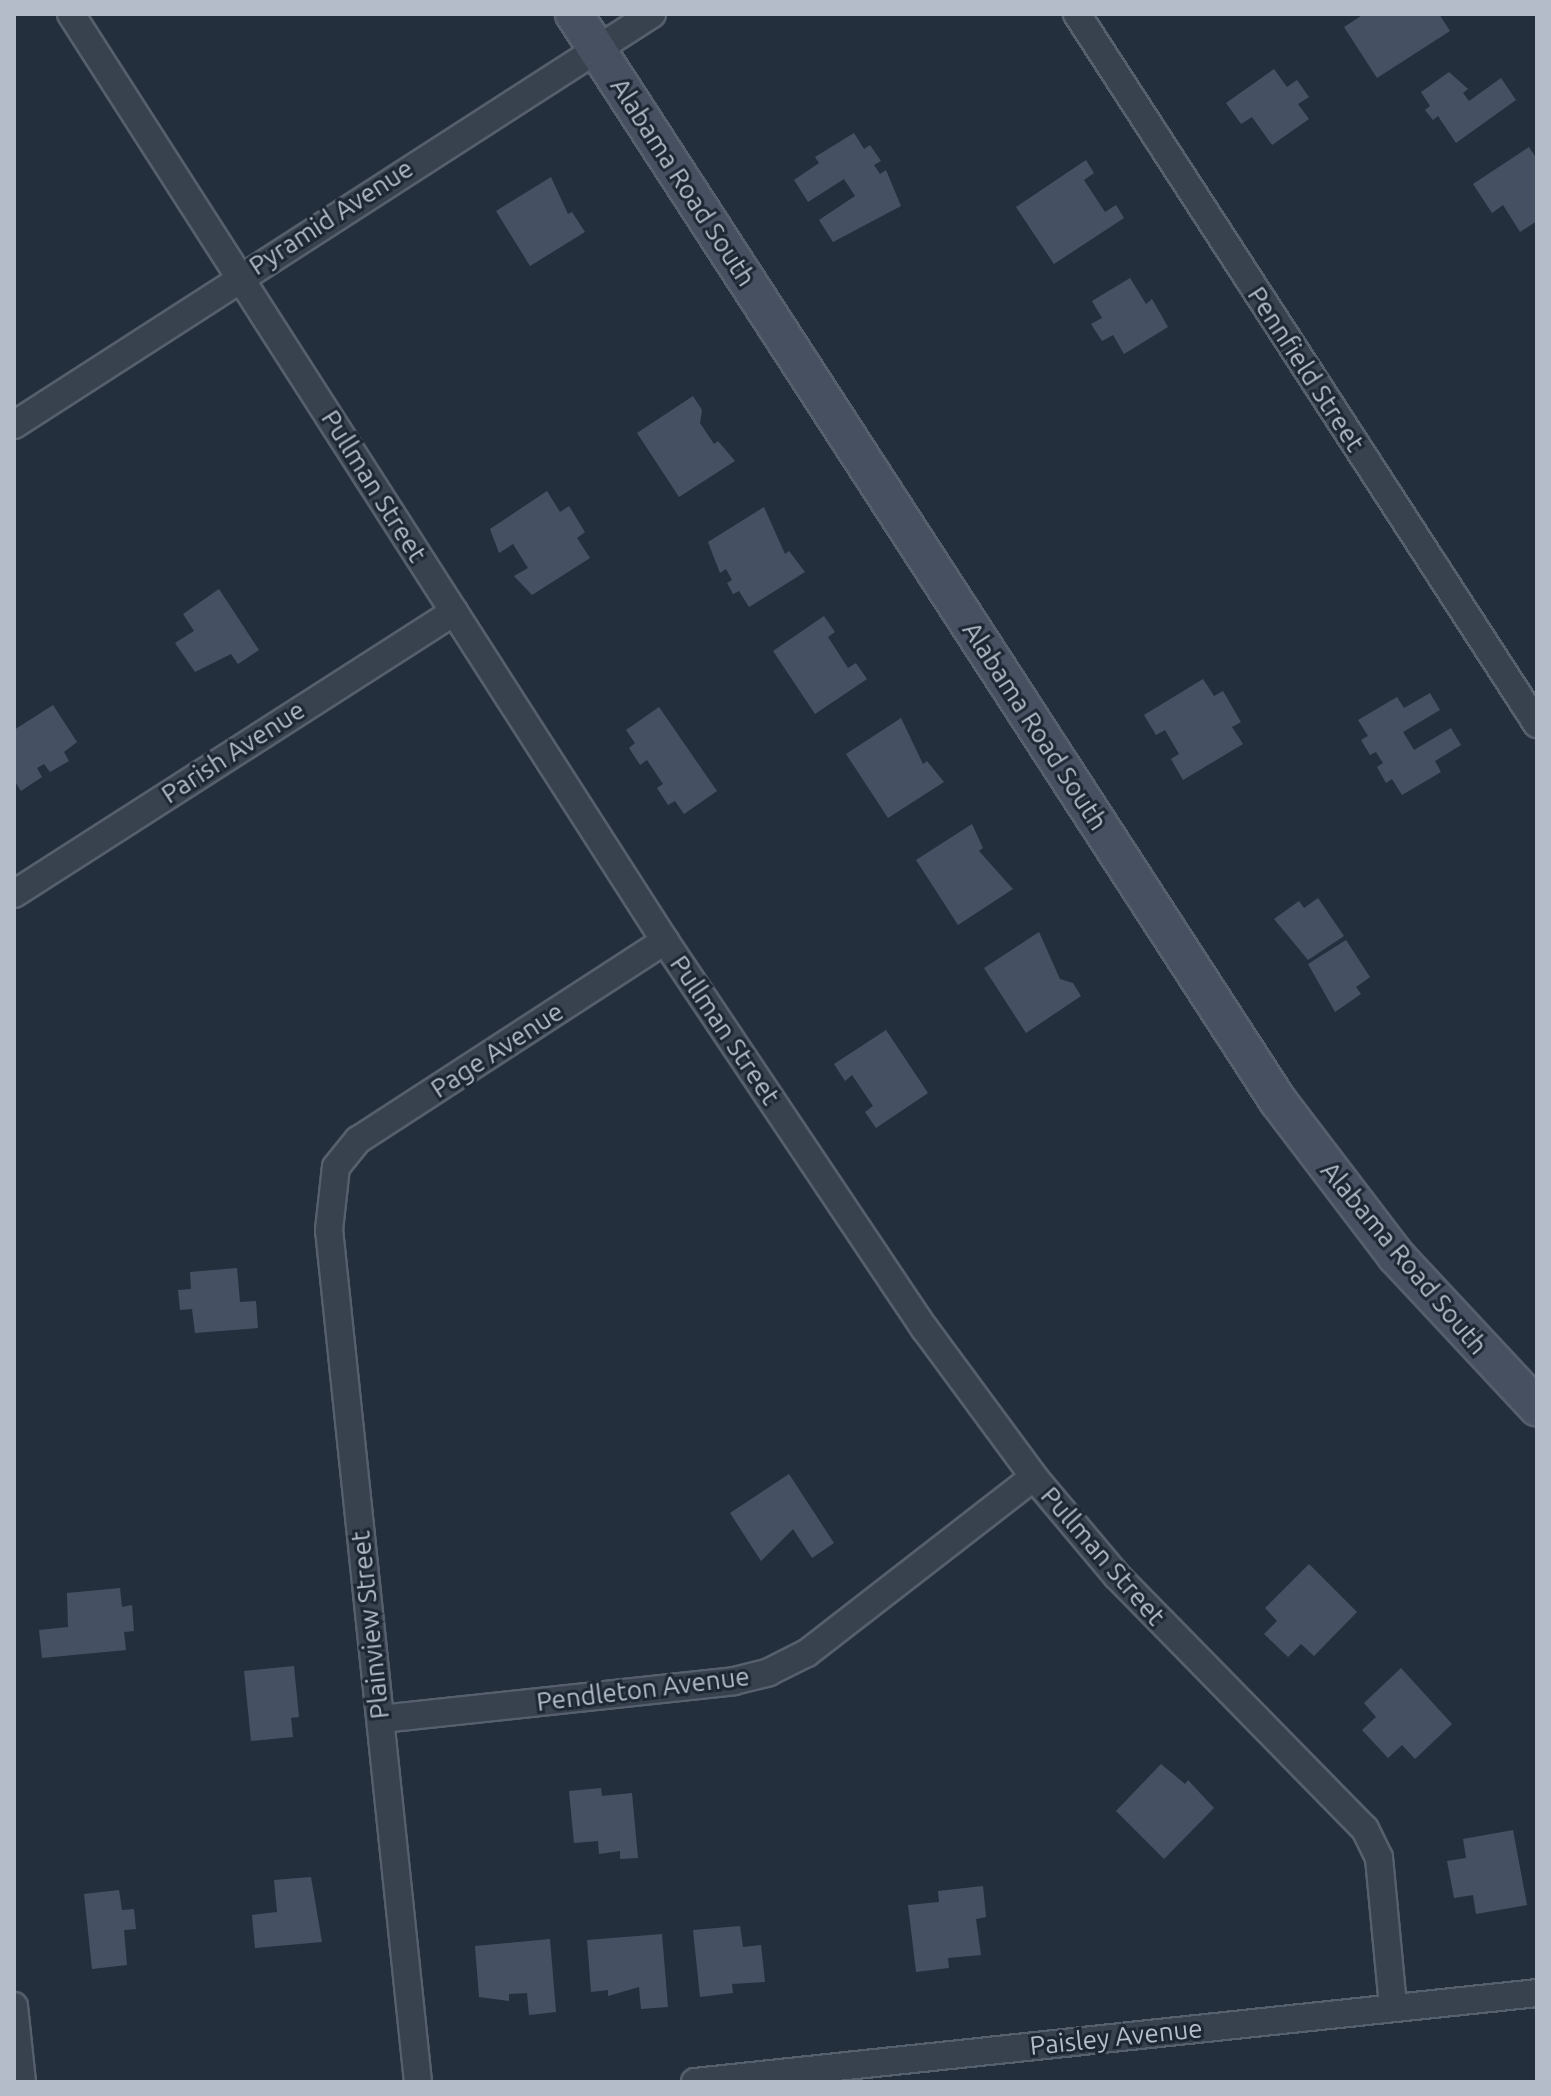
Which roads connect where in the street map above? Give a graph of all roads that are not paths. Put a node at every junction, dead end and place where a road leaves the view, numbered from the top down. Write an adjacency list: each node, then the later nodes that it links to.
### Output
1 (71, 14): 6 (street, Pullman Street)
2 (574, 14): 5 (street, Alabama Road South)
3 (652, 14): 5 (street, Pyramid Avenue)
4 (1077, 14): 9 (street, Pennfield Street)
5 (598, 50): 6 (street, Pyramid Avenue); 13 (street, Alabama Road South)
6 (238, 278): 7 (street, Pyramid Avenue); 8 (street, Pullman Street)
7 (14, 425)
8 (454, 612): 10 (street, Parish Avenue); 11 (street, Pullman Street)
9 (1537, 724)
10 (14, 894)
11 (665, 941): 12 (street, Page Avenue); 14 (street, Pullman Street)
12 (336, 1167): 15 (street, Plainview Street)
13 (1537, 1407)
14 (1034, 1477): 15 (street, Pendleton Avenue); 18 (street, Pullman Street)
15 (381, 1719): 20 (street, Plainview Street)
16 (1537, 1993): 18 (street, Paisley Avenue)
17 (14, 2006): 19 (street)
18 (1393, 2007): 21 (street, Paisley Avenue)
19 (22, 2082)
20 (418, 2082)
21 (695, 2082)

